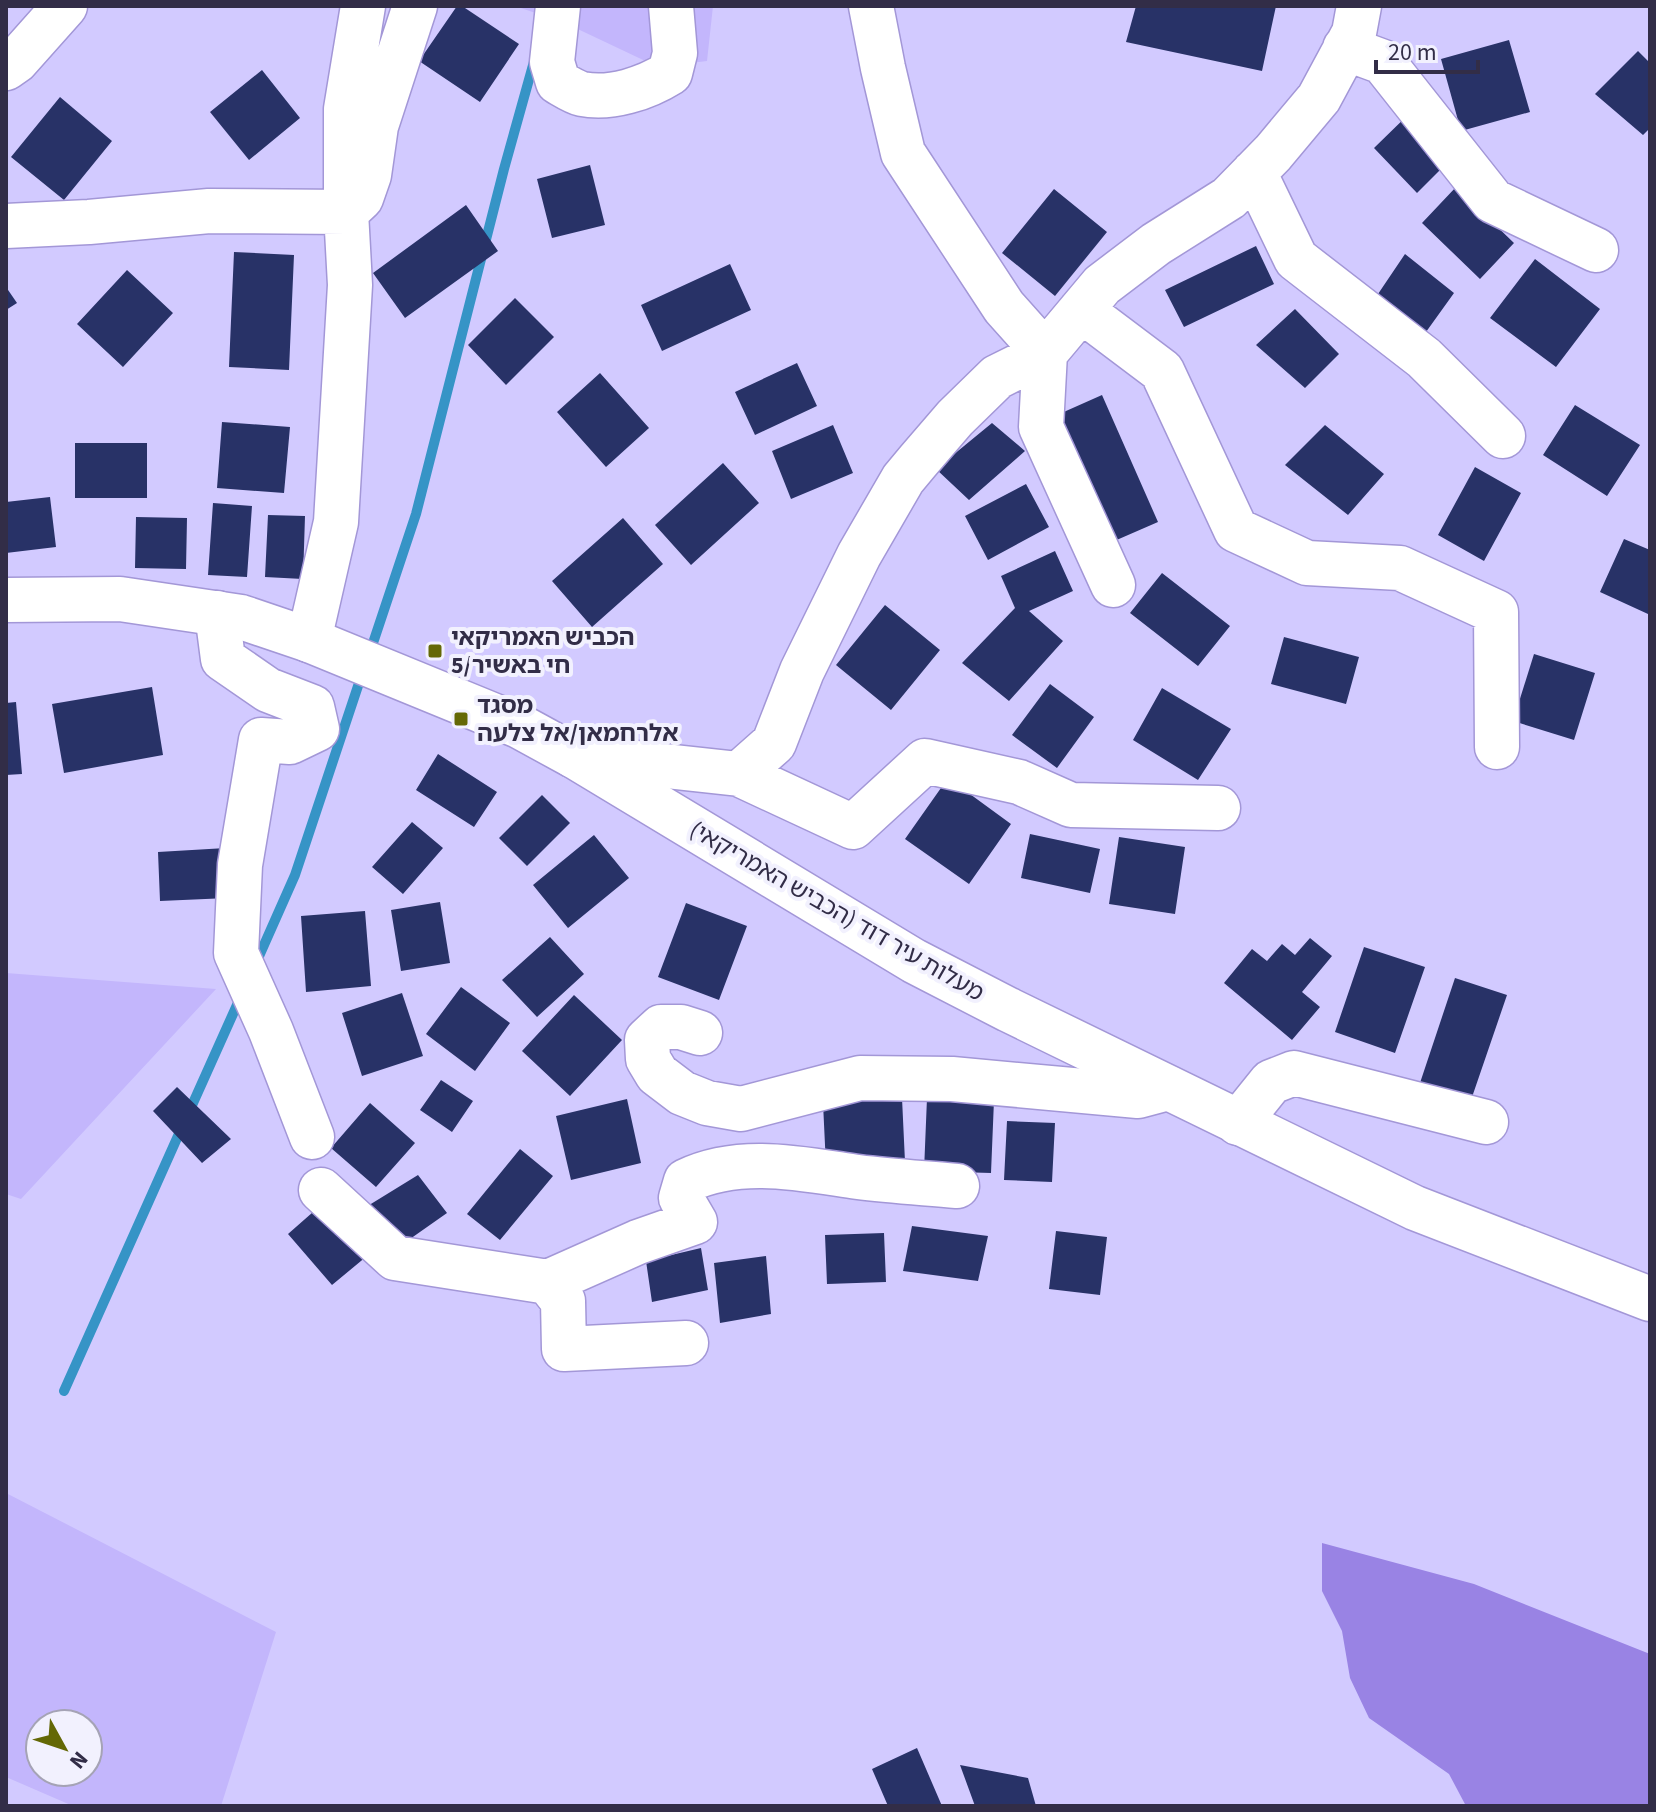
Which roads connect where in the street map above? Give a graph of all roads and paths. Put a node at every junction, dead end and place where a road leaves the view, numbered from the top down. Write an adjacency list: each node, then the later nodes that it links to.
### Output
1 (65, 6): 9 (street)
2 (363, 6): 11 (street)
3 (415, 6): 11 (street)
4 (558, 6): 5 (street)
5 (671, 6)
6 (871, 6): 15 (street)
7 (1359, 6): 8 (street)
8 (1345, 48): 10 (street); 13 (street)
9 (6, 68)
10 (1254, 172): 14 (street); 16 (street)
11 (346, 212): 12 (street); 20 (street)
12 (6, 226)
13 (1596, 250)
14 (1081, 310): 15 (street); 21 (street)
15 (1045, 353): 17 (street); 23 (street)
16 (1503, 436)
17 (1113, 585)
18 (6, 600): 19 (street, מעלות עיר דוד (הכביש האמריקאי))
19 (217, 613): 20 (street, מעלות עיר דוד (הכביש האמריקאי)); 30 (street)
20 (309, 640): 22 (street, מעלות עיר דוד (הכביש האמריקאי))
21 (1497, 747)
22 (574, 756): 23 (street); 26 (street, מעלות עיר דוד (הכביש האמריקאי))
23 (739, 774): 24 (street)
24 (1218, 808)
25 (700, 1033): 27 (street)
26 (1168, 1088): 27 (street); 29 (street, מעלות עיר דוד (הכביש האמריקאי))
27 (802, 1093): 31 (street)
28 (1486, 1122): 29 (street)
29 (1238, 1123): 35 (street, מעלות עיר דוד (הכביש האמריקאי))
30 (312, 1137)
31 (794, 1166): 32 (street); 34 (street)
32 (957, 1186)
33 (321, 1190): 34 (street)
34 (548, 1282): 36 (street)
35 (1650, 1299)
36 (686, 1343)

